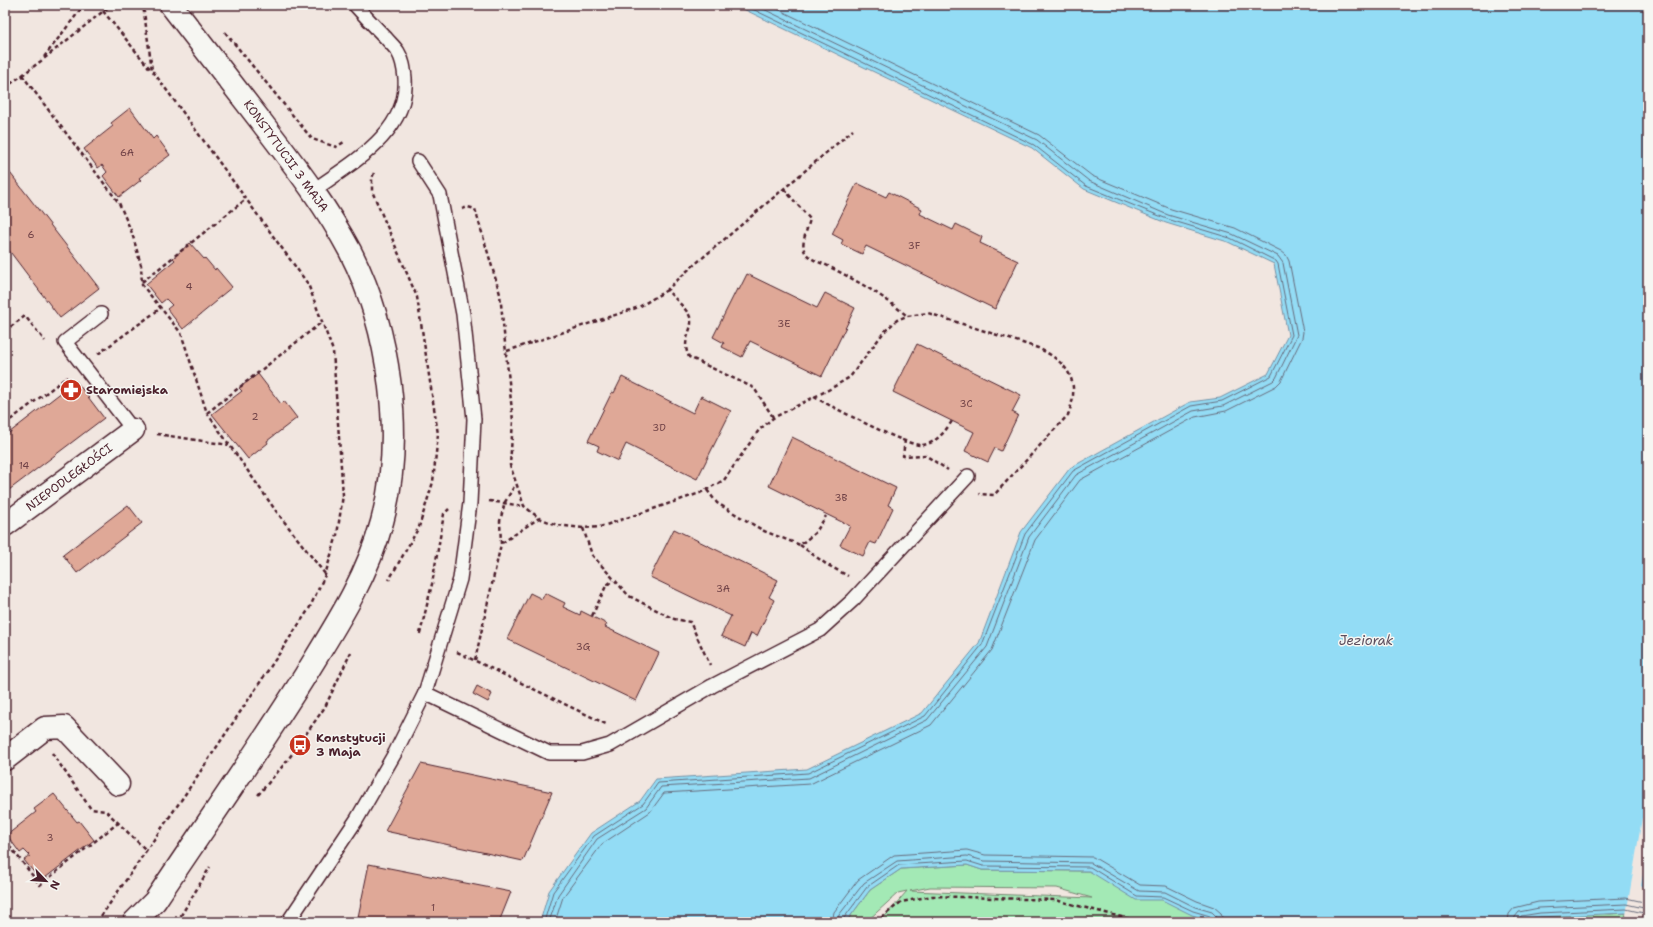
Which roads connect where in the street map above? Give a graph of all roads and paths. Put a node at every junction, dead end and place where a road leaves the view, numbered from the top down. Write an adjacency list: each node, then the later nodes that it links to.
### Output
1 (84, 5): 8 (path)
2 (111, 5): 6 (path)
3 (143, 5): 9 (path)
4 (171, 5): 16 (main road, KONSTYTUCJI 3 MAJA)
5 (354, 5): 13 (lane)
6 (103, 11): 8 (path); 9 (path)
7 (223, 29): 13 (path)
8 (41, 61): 10 (path)
9 (152, 70): 17 (path)
10 (22, 75): 11 (path); 19 (path)
11 (5, 88)
12 (853, 130): 15 (path)
13 (362, 156): 16 (lane); 48 (path)
14 (418, 161): 18 (lane)
15 (784, 189): 20 (path); 22 (path)
16 (314, 190): 63 (main road, KONSTYTUCJI 3 MAJA)
17 (246, 199): 19 (path); 23 (path)
18 (444, 213): 26 (path); 53 (lane)
19 (142, 282): 28 (path)
20 (667, 290): 26 (path); 29 (path)
21 (101, 314): 31 (lane)
22 (907, 316): 27 (path); 35 (path)
23 (322, 322): 28 (path); 46 (path)
24 (5, 331): 25 (path)
25 (48, 345)
26 (507, 351): 36 (path)
27 (814, 397): 29 (path); 33 (path)
28 (207, 413): 34 (path)
29 (773, 418): 37 (path)
30 (952, 421): 33 (path)
31 (133, 430): 42 (main road, NIEPODLEGŁOŚCI)
32 (162, 435): 34 (path)
33 (905, 440): 35 (path)
34 (229, 445): 46 (path)
35 (964, 479): 49 (lane)
36 (516, 485): 38 (path); 39 (path)
37 (707, 490): 43 (path); 45 (path)
38 (505, 502): 39 (path); 44 (path)
39 (524, 506): 41 (path)
40 (826, 516): 45 (path)
41 (540, 518): 43 (path); 44 (path)
42 (5, 525)
43 (583, 528): 47 (path)
44 (501, 544): 55 (path)
45 (800, 545): 49 (path)
46 (325, 575): 61 (path)
47 (613, 580): 50 (path); 52 (path)
48 (386, 585)
49 (866, 586): 52 (lane)
50 (592, 616)
51 (351, 651): 58 (path)
52 (719, 682): 55 (lane)
53 (425, 693): 55 (lane); 68 (lane)
54 (39, 733): 56 (main road); 57 (main road); 59 (path)
55 (621, 738)
56 (5, 759)
57 (118, 784)
58 (258, 796)
59 (118, 823): 60 (path); 61 (path)
60 (5, 840)
61 (146, 850): 64 (path)
62 (214, 860): 67 (path)
63 (155, 902): 65 (main road, KONSTYTUCJI 3 MAJA); 66 (main road, KONSTYTUCJI 3 MAJA)
64 (100, 921)
65 (134, 922)
66 (149, 922)
67 (177, 922)
68 (288, 922)
69 (876, 922): 70 (path)
70 (1141, 922)

